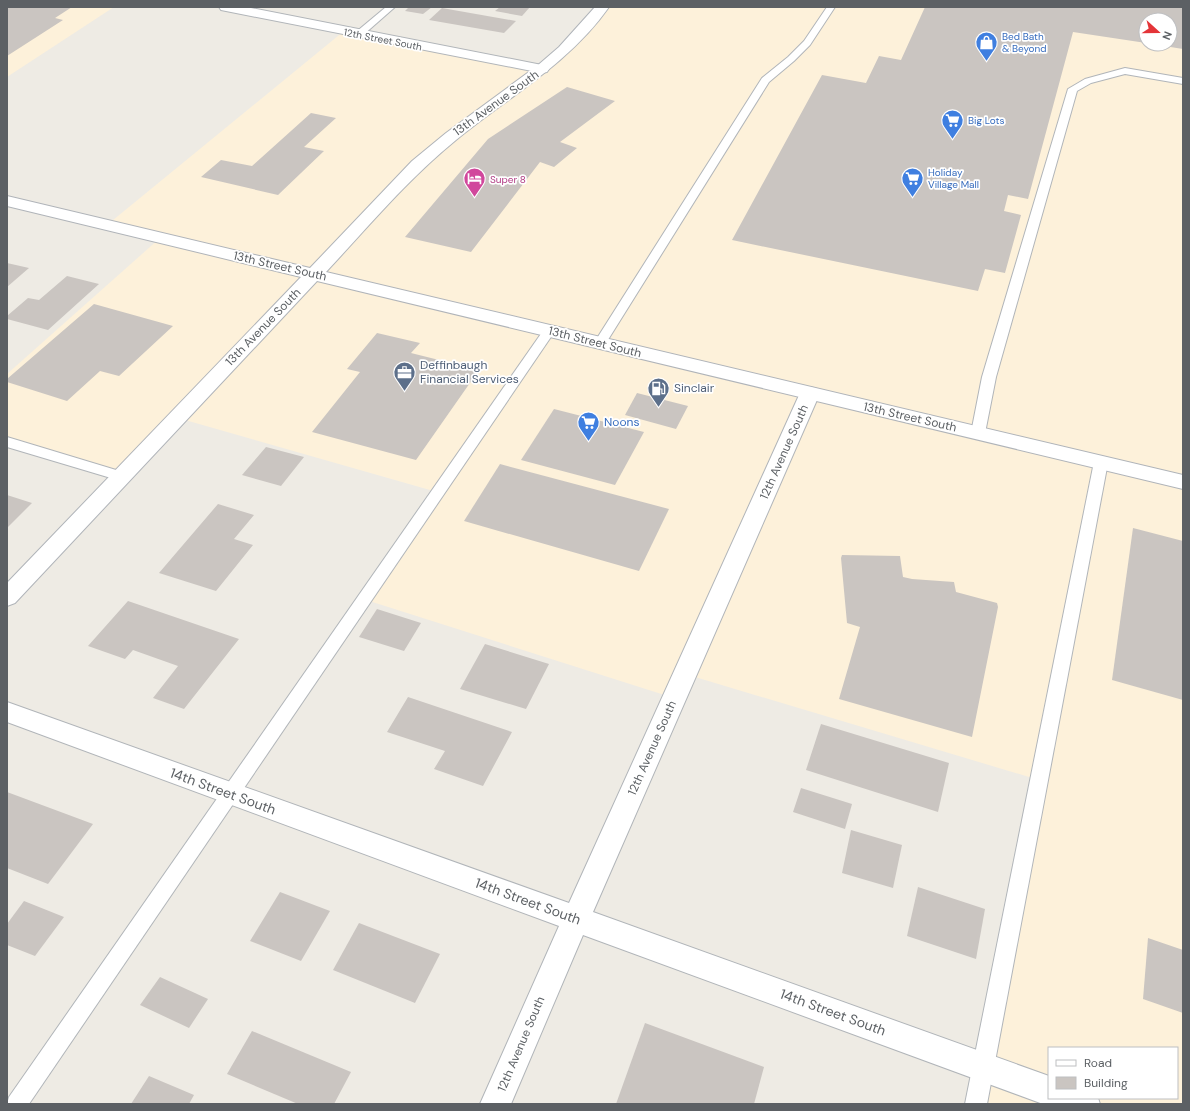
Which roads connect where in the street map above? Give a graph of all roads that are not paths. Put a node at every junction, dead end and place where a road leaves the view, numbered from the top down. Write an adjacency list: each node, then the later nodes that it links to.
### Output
1 (226, 7): 5 (street, 12th Street South)
2 (391, 7): 5 (lane)
3 (602, 7): 6 (street, 13th Avenue South)
4 (831, 7): 11 (lane)
5 (359, 34): 6 (street, 12th Street South)
6 (542, 69): 9 (street, 13th Avenue South)
7 (1183, 81): 13 (lane)
8 (7, 201): 9 (street, 13th Street South)
9 (314, 274): 10 (street, 13th Street South); 16 (street, 13th Avenue South)
10 (549, 331): 11 (street, 13th Street South); 20 (lane)
11 (600, 343): 12 (street, 13th Street South)
12 (810, 393): 13 (street, 13th Street South); 21 (street, 12th Avenue South)
13 (978, 433): 15 (street, 13th Street South)
14 (7, 442): 16 (lane)
15 (1101, 462): 17 (street, 13th Street South); 22 (lane)
16 (121, 476): 18 (street, 13th Avenue South)
17 (1183, 482)
18 (7, 597)
19 (7, 712): 20 (street, 14th Street South)
20 (230, 793): 21 (street, 14th Street South); 25 (lane)
21 (576, 918): 22 (street, 14th Street South); 26 (street, 12th Avenue South)
22 (983, 1066): 23 (street, 14th Street South); 27 (lane)
23 (1048, 1091)
24 (1071, 1099): 28 (street)
25 (16, 1104)
26 (495, 1104)
27 (976, 1104)
28 (1085, 1104)

